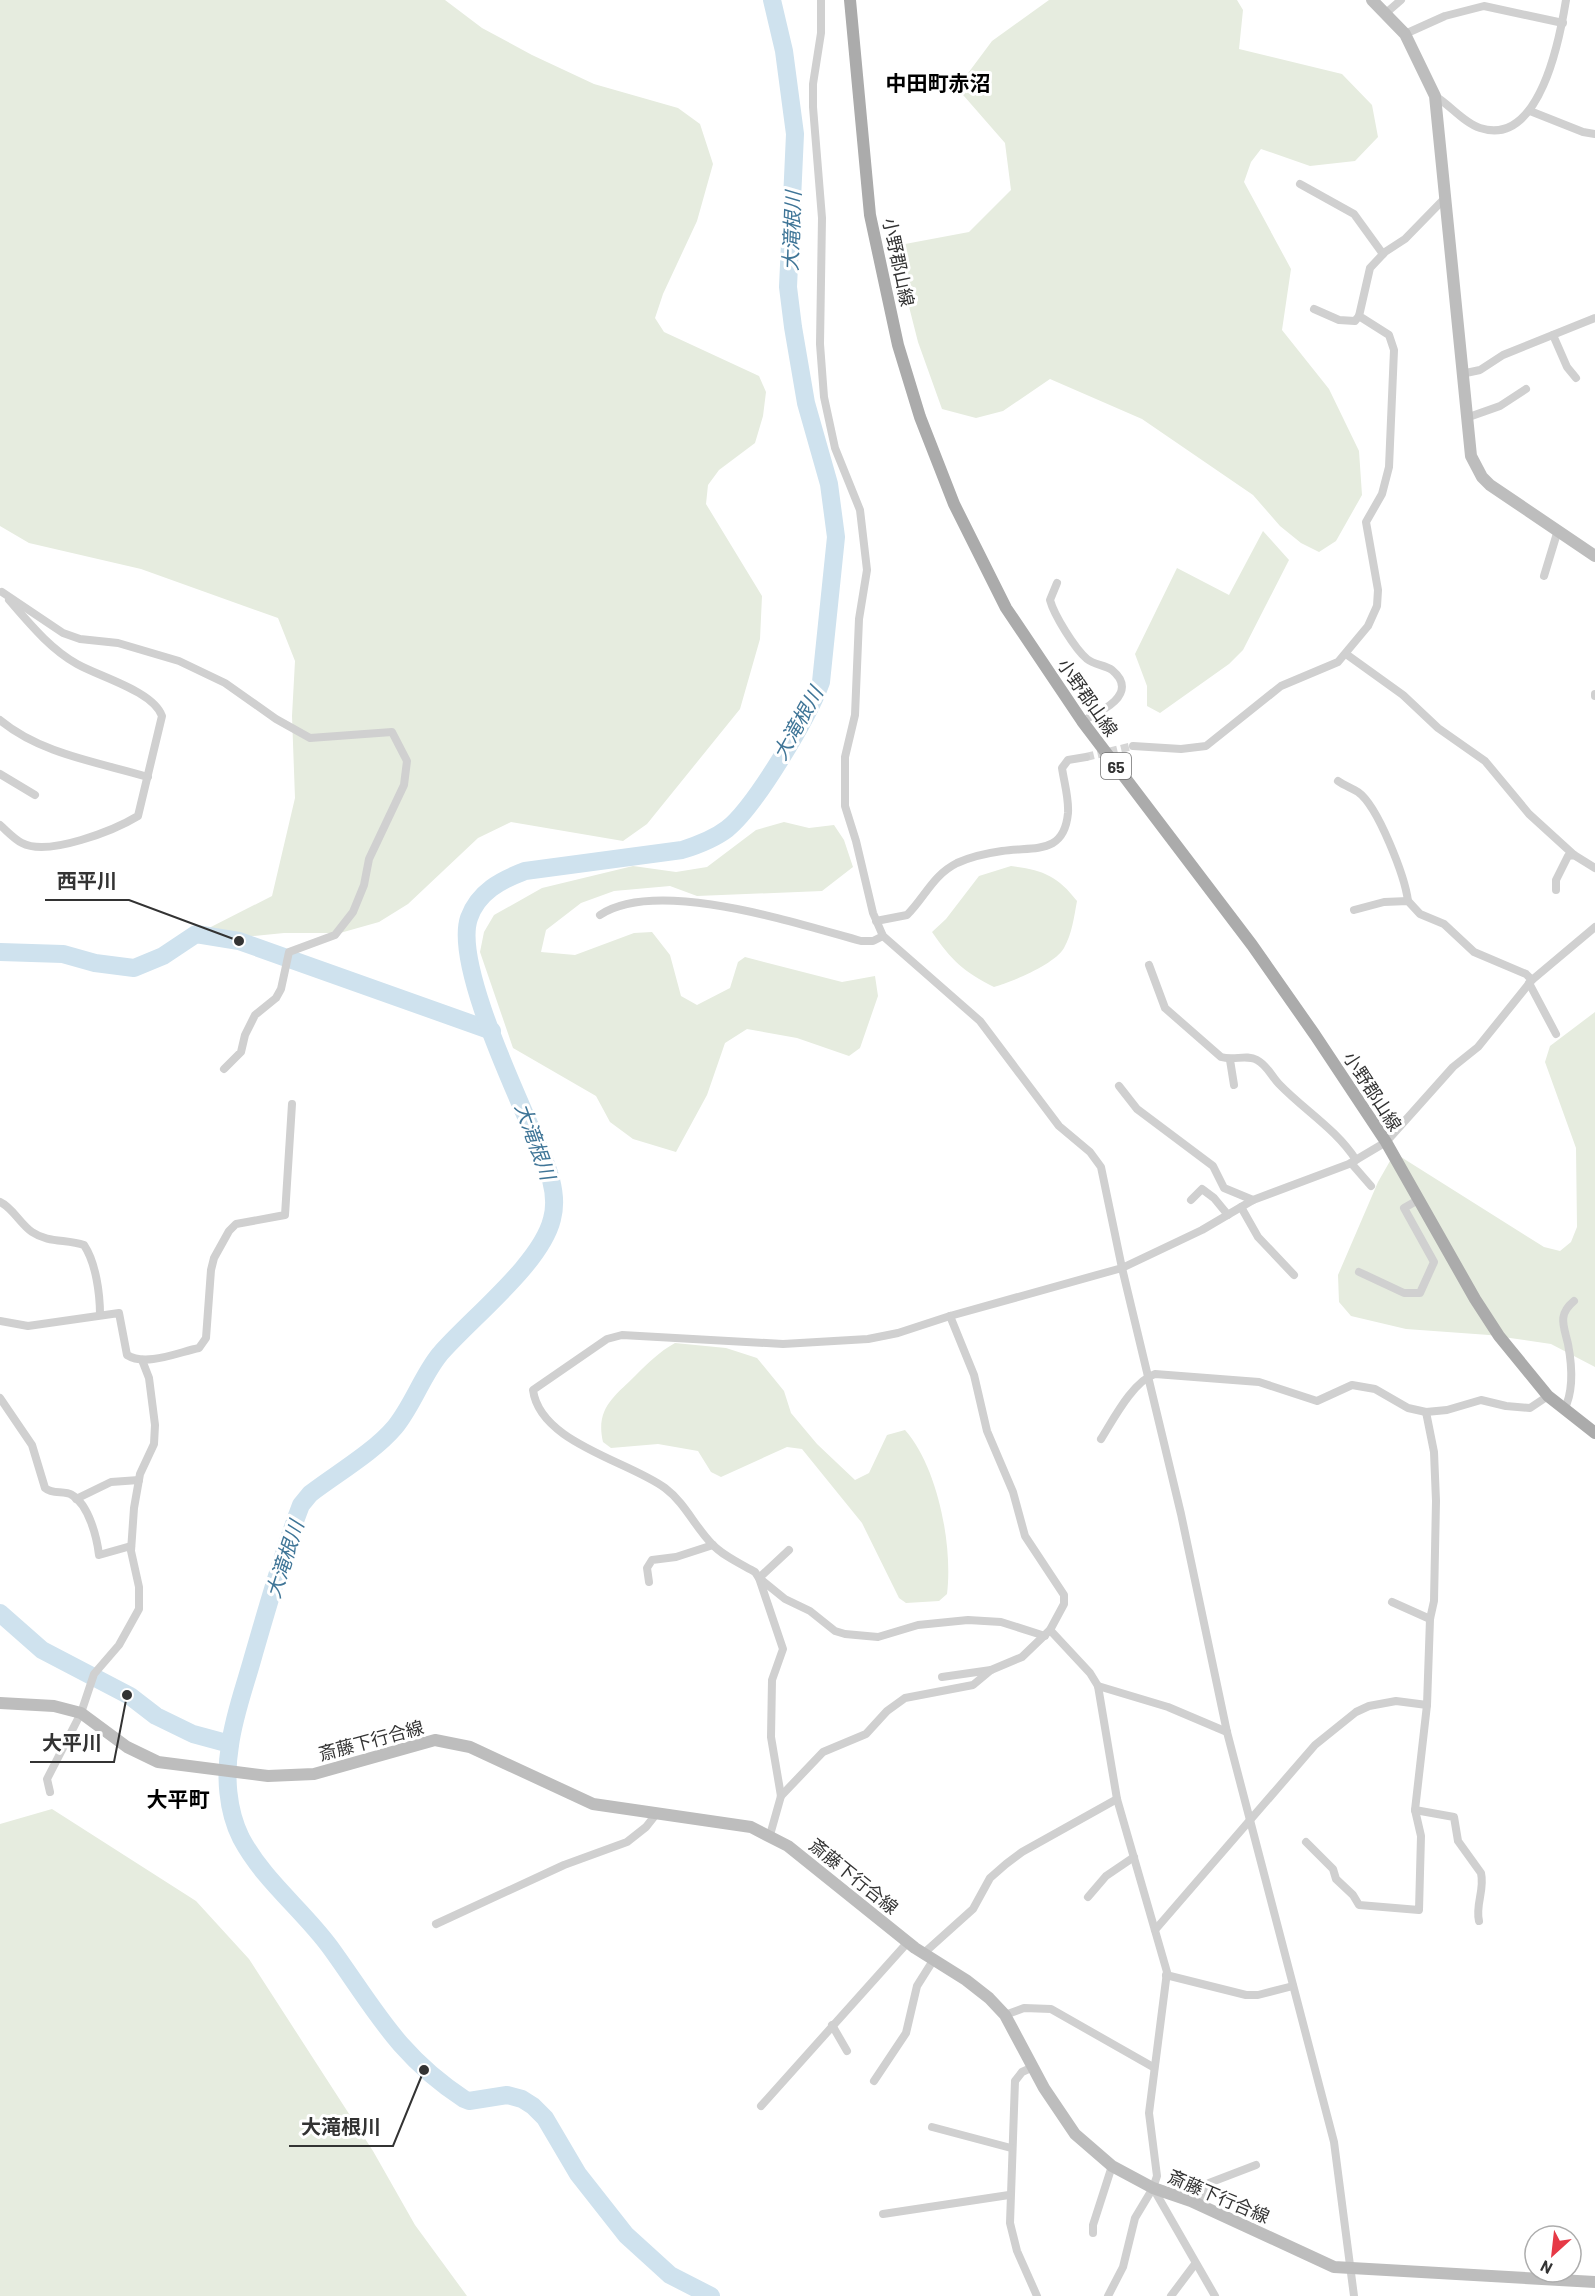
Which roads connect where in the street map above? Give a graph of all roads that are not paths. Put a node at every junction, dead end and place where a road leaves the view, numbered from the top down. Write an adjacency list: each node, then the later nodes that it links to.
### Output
1 (822, 0): 44 (street)
2 (850, 0): 30 (main road, 小野郡山線 / 65)
3 (1372, 0): 6 (main road)
4 (1401, 0): 6 (street)
5 (1566, 0): 7 (street)
6 (1386, 13): 8 (main road)
7 (1563, 23): 8 (street); 10 (street)
8 (1405, 34): 9 (main road)
9 (1435, 96): 10 (street); 13 (main road)
10 (1530, 111): 11 (street)
11 (1594, 134)
12 (1300, 183): 14 (street)
13 (1446, 196): 14 (street); 19 (main road)
14 (1383, 254): 16 (street)
15 (1314, 309): 16 (street)
16 (1359, 316): 28 (street)
17 (1595, 318): 18 (street)
18 (1553, 335): 19 (street); 20 (street)
19 (1461, 374): 22 (main road)
20 (1576, 378)
21 (1526, 389): 22 (street)
22 (1466, 418): 23 (main road)
23 (1558, 530): 24 (main road); 25 (street)
24 (1595, 556)
25 (1544, 576)
26 (1057, 583): 30 (street)
27 (1, 591): 34 (street); 51 (street)
28 (1346, 654): 31 (street); 38 (street)
29 (0, 720): 34 (street)
30 (1082, 721): 55 (main road, 小野郡山線 / 65)
31 (1133, 746)
32 (1086, 757): 44 (street)
33 (0, 774): 36 (street)
34 (148, 777): 37 (street)
35 (1338, 781): 41 (street)
36 (35, 795)
37 (0, 825)
38 (1574, 855): 39 (street); 40 (street)
39 (1595, 868)
40 (1556, 891)
41 (1408, 902): 42 (street); 48 (street)
42 (1354, 910)
43 (600, 915): 46 (street)
44 (876, 921): 46 (street)
45 (1594, 930): 48 (street)
46 (884, 936): 64 (street)
47 (1149, 965): 50 (street)
48 (1530, 981): 49 (street); 55 (street)
49 (1556, 1034)
50 (1230, 1060): 52 (street); 56 (street)
51 (224, 1069)
52 (1234, 1085)
53 (1119, 1086): 59 (street)
54 (292, 1104): 71 (street)
55 (1386, 1142): 56 (street); 60 (main road, 小野郡山線 / 65)
56 (1353, 1161): 57 (street); 59 (street)
57 (1371, 1186)
58 (1191, 1200): 63 (street)
59 (1253, 1200): 62 (street)
60 (1418, 1200): 65 (street); 73 (main road, 小野郡山線 / 65)
61 (0, 1202): 68 (street)
62 (1240, 1207): 63 (street); 66 (street)
63 (1228, 1215): 64 (street)
64 (1122, 1268): 69 (street); 72 (street)
65 (1359, 1272)
66 (1294, 1275)
67 (1574, 1301): 75 (street)
68 (99, 1315): 70 (street); 71 (street)
69 (950, 1316): 81 (street); 88 (street)
70 (0, 1321)
71 (142, 1360): 79 (street)
72 (1147, 1377): 76 (street); 78 (street); 95 (street)
73 (1548, 1396): 75 (main road, 小野郡山線 / 65); 76 (street)
74 (0, 1398): 80 (street)
75 (1564, 1410): 77 (main road, 小野郡山線 / 65)
76 (1426, 1412): 87 (street)
77 (1595, 1433)
78 (1101, 1439)
79 (139, 1479): 80 (street); 82 (street)
80 (76, 1499): 82 (street)
81 (713, 1545): 84 (street); 85 (street)
82 (132, 1546): 94 (street)
83 (789, 1551): 84 (street)
84 (759, 1578): 88 (street); 97 (street)
85 (649, 1582)
86 (1392, 1602): 87 (street)
87 (1430, 1619): 93 (street)
88 (1047, 1633): 89 (street); 91 (street)
89 (991, 1670): 90 (street); 97 (street)
90 (942, 1677)
91 (1098, 1686): 95 (street); 98 (street)
92 (0, 1703): 94 (main road, 斎藤下行合線)
93 (1427, 1705): 99 (street); 101 (street)
94 (81, 1713): 96 (street); 100 (main road, 斎藤下行合線)
95 (1227, 1732): 101 (street)
96 (50, 1792)
97 (781, 1796): 102 (street)
98 (1117, 1799): 104 (street); 110 (street)
99 (1415, 1810): 103 (street); 106 (street)
100 (657, 1814): 102 (main road, 斎藤下行合線); 107 (street)
101 (1250, 1821): 108 (street); 112 (street)
102 (770, 1835): 109 (main road, 斎藤下行合線)
103 (1306, 1842)
104 (1134, 1857): 105 (street); 108 (street)
105 (1088, 1897)
106 (1479, 1921)
107 (436, 1924)
108 (1155, 1930): 111 (street)
109 (908, 1942): 110 (main road, 斎藤下行合線); 114 (street)
110 (929, 1956): 113 (main road, 斎藤下行合線); 118 (street)
111 (1166, 1975): 112 (street); 117 (street)
112 (1293, 1986): 130 (street)
113 (1005, 2015): 116 (main road, 斎藤下行合線); 117 (street)
114 (832, 2025): 115 (street); 119 (street)
115 (847, 2051)
116 (1034, 2067): 121 (street); 123 (main road, 斎藤下行合線)
117 (1153, 2067): 124 (street)
118 (874, 2081)
119 (761, 2106)
120 (932, 2127): 121 (street)
121 (1011, 2148): 125 (street)
122 (1256, 2165): 126 (street)
123 (1112, 2166): 124 (main road, 斎藤下行合線); 128 (street)
124 (1153, 2188): 126 (main road, 斎藤下行合線); 129 (street); 133 (street)
125 (1009, 2195): 127 (street); 132 (street)
126 (1198, 2204): 130 (main road, 斎藤下行合線)
127 (883, 2214)
128 (1093, 2233)
129 (1195, 2264): 134 (street); 135 (street)
130 (1351, 2270): 131 (main road, 斎藤下行合線); 136 (street)
131 (1595, 2282)
132 (1037, 2296)
133 (1108, 2296)
134 (1171, 2296)
135 (1215, 2296)
136 (1354, 2296)

